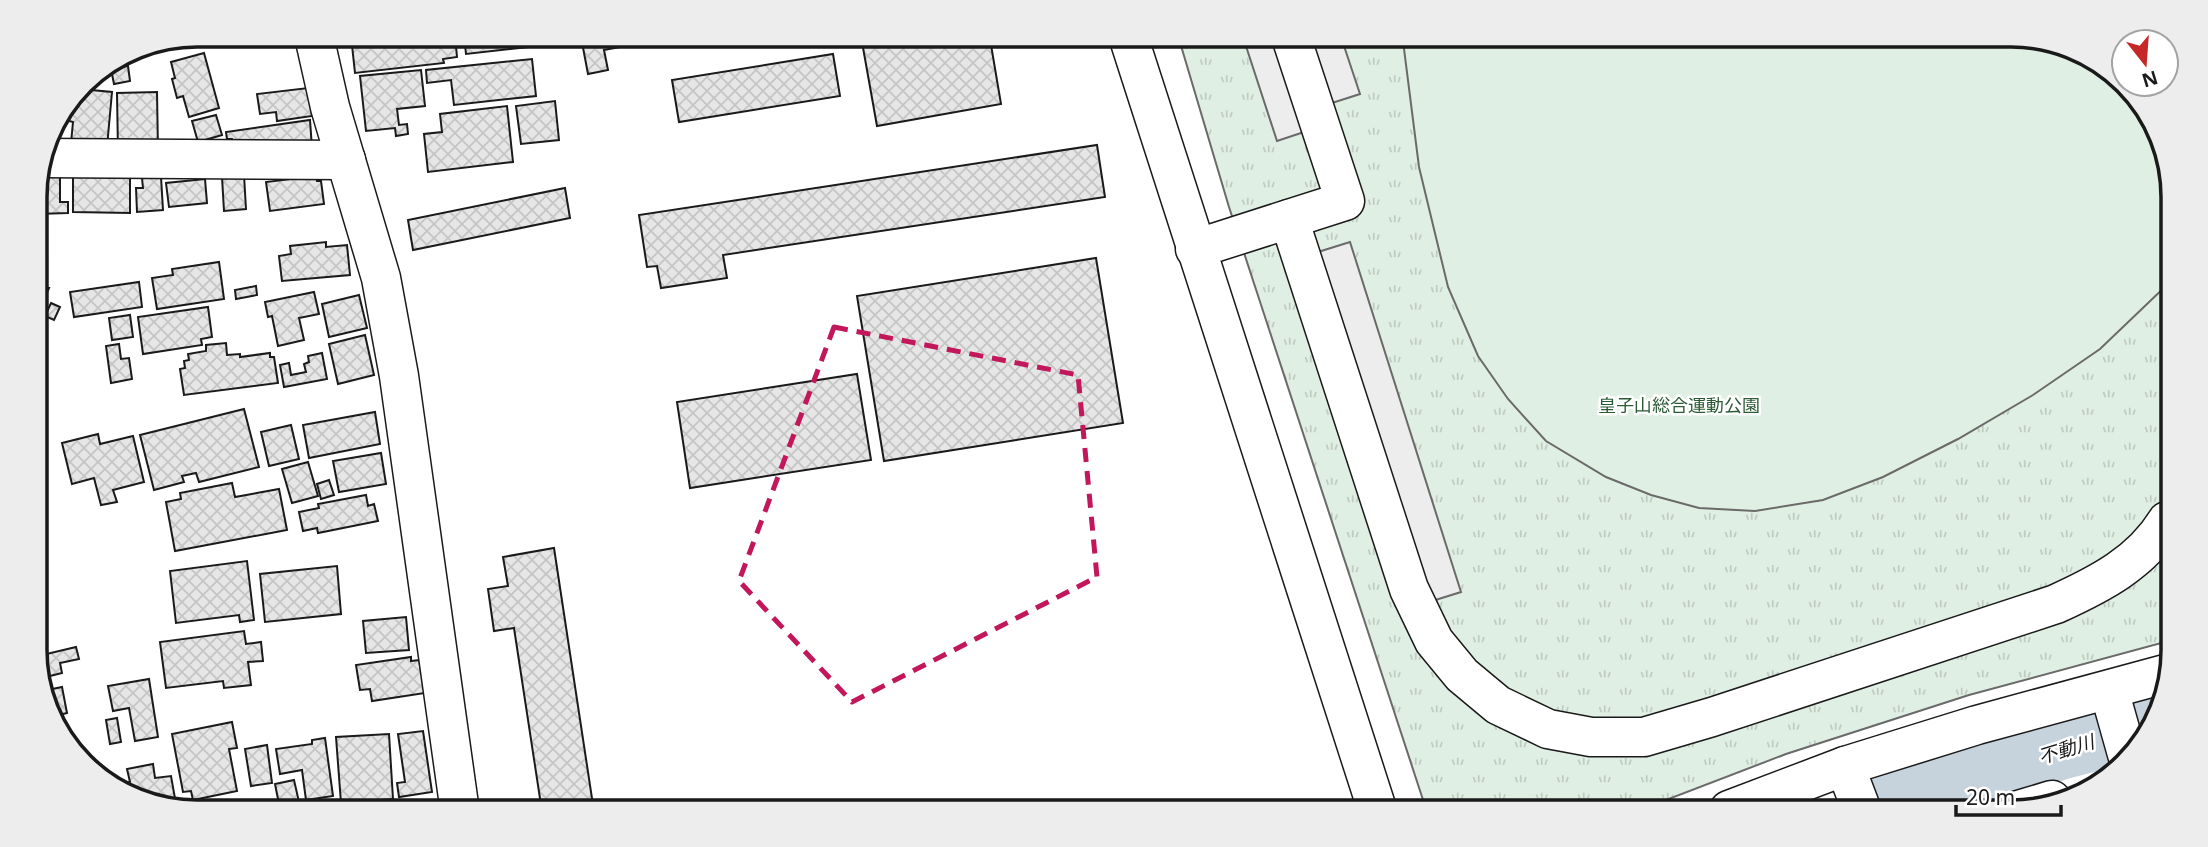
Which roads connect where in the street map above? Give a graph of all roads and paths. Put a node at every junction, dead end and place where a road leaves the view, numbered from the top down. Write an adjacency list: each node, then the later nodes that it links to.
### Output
1 (1132, 47): 7 (street)
2 (1295, 47): 6 (street)
3 (317, 48): 5 (street)
4 (52, 158): 5 (street)
5 (346, 160): 16 (street)
6 (1289, 219): 7 (street); 8 (street)
7 (1195, 248): 13 (street)
8 (2161, 528)
9 (2158, 676): 10 (street)
10 (2109, 691): 11 (street); 12 (street)
11 (2125, 746)
12 (1846, 768): 14 (street); 15 (street)
13 (1374, 799)
14 (1759, 799)
15 (1858, 799)
16 (458, 800)

